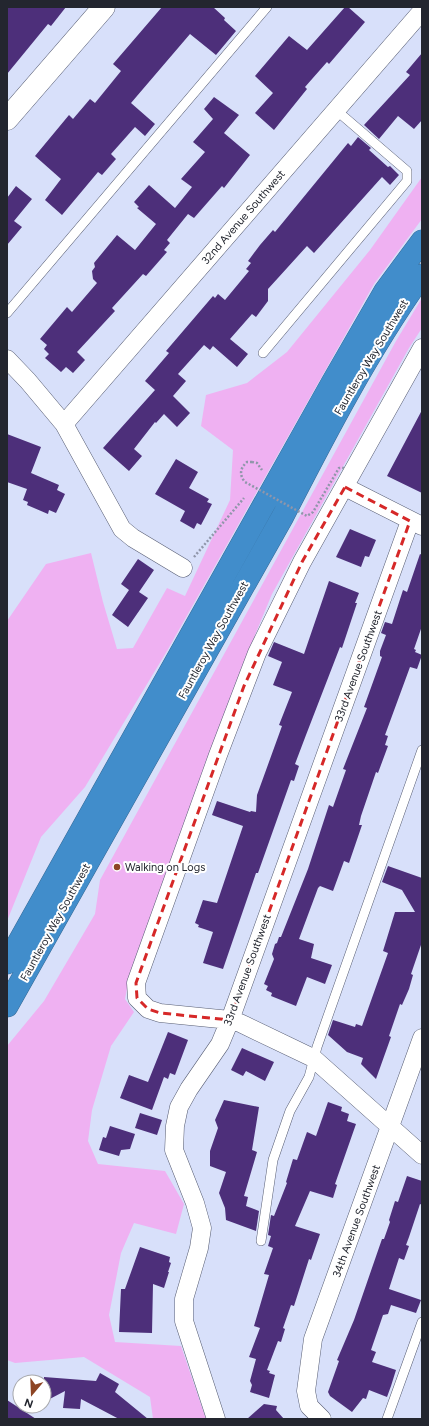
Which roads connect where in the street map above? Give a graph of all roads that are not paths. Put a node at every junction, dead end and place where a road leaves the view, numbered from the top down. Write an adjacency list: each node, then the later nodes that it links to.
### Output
1 (104, 7): 5 (main road)
2 (267, 7): 8 (lane)
3 (422, 11): 4 (street, 32nd Avenue Southwest)
4 (336, 110): 10 (lane); 12 (street, 32nd Avenue Southwest)
5 (7, 119)
6 (422, 241): 17 (highway, Fauntleroy Way Southwest)
7 (422, 275): 18 (highway, Fauntleroy Way Southwest)
8 (7, 313)
9 (422, 348): 13 (street)
10 (263, 353)
11 (7, 359): 12 (street)
12 (64, 424): 15 (street)
13 (345, 487): 14 (street); 19 (street)
14 (416, 523): 19 (street, 33rd Avenue Southwest)
15 (189, 562)
16 (422, 750): 21 (lane)
17 (7, 963)
18 (7, 1006)
19 (230, 1020): 21 (street); 26 (street, 33rd Avenue Southwest)
20 (422, 1038): 22 (street, 34th Avenue Southwest)
21 (313, 1058): 22 (street); 24 (lane)
22 (390, 1126): 23 (street); 27 (street, 34th Avenue Southwest)
23 (422, 1154)
24 (261, 1241)
25 (422, 1322): 28 (lane)
26 (216, 1419)
27 (322, 1419)
28 (387, 1419)

